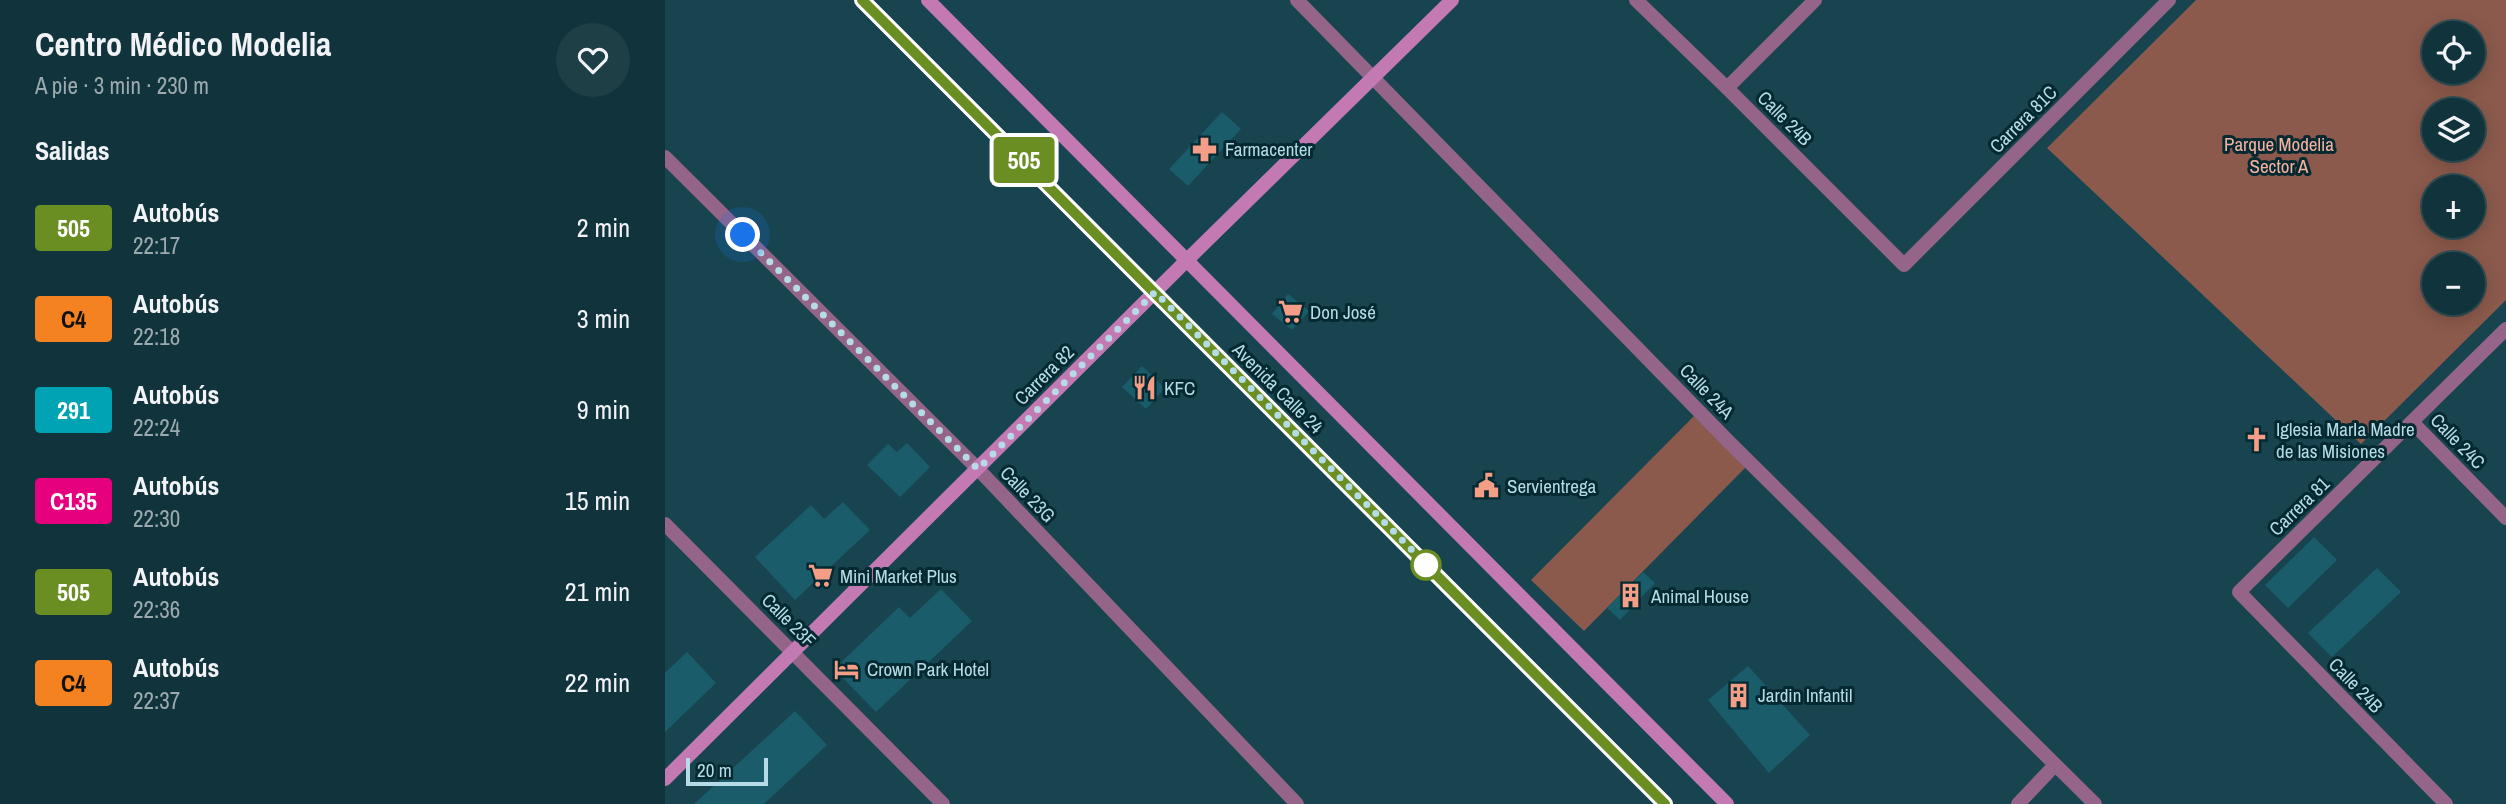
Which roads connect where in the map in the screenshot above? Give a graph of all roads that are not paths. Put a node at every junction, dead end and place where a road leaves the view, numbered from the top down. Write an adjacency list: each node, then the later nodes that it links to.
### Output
1 (863, 0): 13 (main road, Avenida Calle 24)
2 (927, 0): 11 (main road, Avenida Calle 24)
3 (1297, 0): 8 (street, Calle 24A)
4 (1452, 0): 8 (main road, Carrera 82)
5 (1636, 0): 9 (street, Calle 24B)
6 (1815, 0): 9 (street)
7 (2169, 0): 12 (street, Carrera 81C)
8 (1374, 77): 11 (main road, Carrera 82); 21 (street, Calle 24A)
9 (1727, 88): 12 (street, Calle 24B)
10 (665, 157): 16 (street, Calle 23G)
11 (1186, 261): 13 (main road, Carrera 82); 26 (main road, Avenida Calle 24)
12 (1904, 265)
13 (1155, 292): 16 (main road, Carrera 82); 25 (main road, Avenida Calle 24)
14 (2506, 329): 15 (street, Carrera 81)
15 (2412, 422): 17 (street, Calle 24C); 19 (street, Carrera 81)
16 (978, 469): 20 (main road, Carrera 82); 24 (street, Calle 23G)
17 (2506, 518)
18 (665, 524): 20 (street, Calle 23F)
19 (2239, 592): 29 (street, Calle 24B)
20 (793, 652): 22 (main road, Carrera 82); 23 (street, Calle 23F)
21 (2055, 765): 27 (street); 28 (street, Calle 24A)
22 (665, 779)
23 (943, 804)
24 (1297, 804)
25 (1665, 804)
26 (1727, 804)
27 (2018, 804)
28 (2095, 804)
29 (2446, 804)

